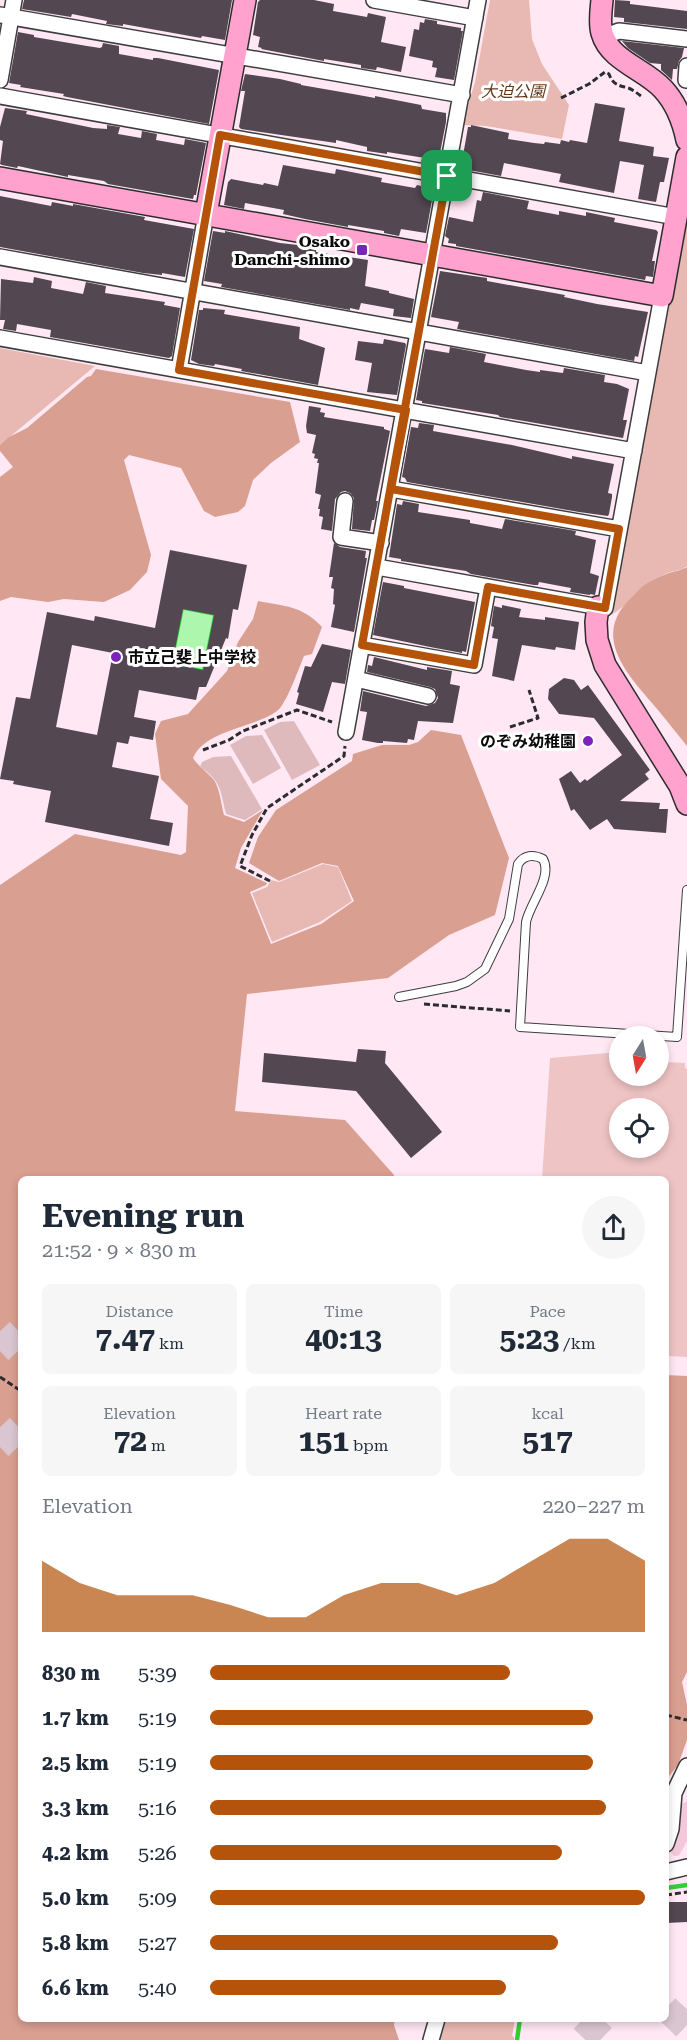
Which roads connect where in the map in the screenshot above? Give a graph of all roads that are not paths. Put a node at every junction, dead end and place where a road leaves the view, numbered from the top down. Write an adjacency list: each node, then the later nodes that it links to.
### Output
1 (14, 0): 6 (street)
2 (244, 0): 10 (street)
3 (374, 0): 7 (street)
4 (478, 0): 7 (street)
5 (603, 0): 8 (street)
6 (6, 16): 10 (street); 11 (street)
7 (475, 18): 12 (street)
8 (603, 37): 9 (street); 15 (street)
9 (687, 39)
10 (235, 56): 12 (street); 14 (street)
11 (0, 80)
12 (462, 95): 17 (street)
13 (0, 96): 14 (street)
14 (220, 135): 17 (street); 19 (street)
15 (687, 140)
16 (687, 157): 20 (street)
17 (447, 176): 20 (street); 21 (street)
18 (0, 177): 19 (street)
19 (206, 214): 21 (street); 23 (street)
20 (676, 217): 24 (street)
21 (433, 255): 24 (street); 25 (street)
22 (0, 257): 23 (street)
23 (193, 291): 25 (street); 27 (street)
24 (662, 296): 28 (street)
25 (419, 332): 28 (street); 29 (street)
26 (0, 338): 27 (street)
27 (179, 370): 29 (street)
28 (648, 373): 30 (street)
29 (406, 410): 30 (street); 31 (street)
30 (634, 451): 33 (street)
31 (391, 489): 33 (street); 34 (street)
32 (345, 501): 34 (street)
33 (619, 529): 37 (street)
34 (381, 543): 35 (street)
35 (377, 567): 36 (street); 38 (street)
36 (488, 587): 37 (street); 38 (street)
37 (598, 607): 42 (street)
38 (362, 645): 39 (street)
39 (356, 679): 40 (street); 41 (street)
40 (428, 696)
41 (347, 729)
42 (687, 804)
43 (687, 890): 44 (lane)
44 (686, 929): 45 (lane)
45 (399, 997)
46 (687, 1766): 47 (street)
47 (669, 1837)
48 (687, 1867): 49 (street)
49 (669, 1871)
50 (435, 2022): 51 (street)
51 (431, 2040)

